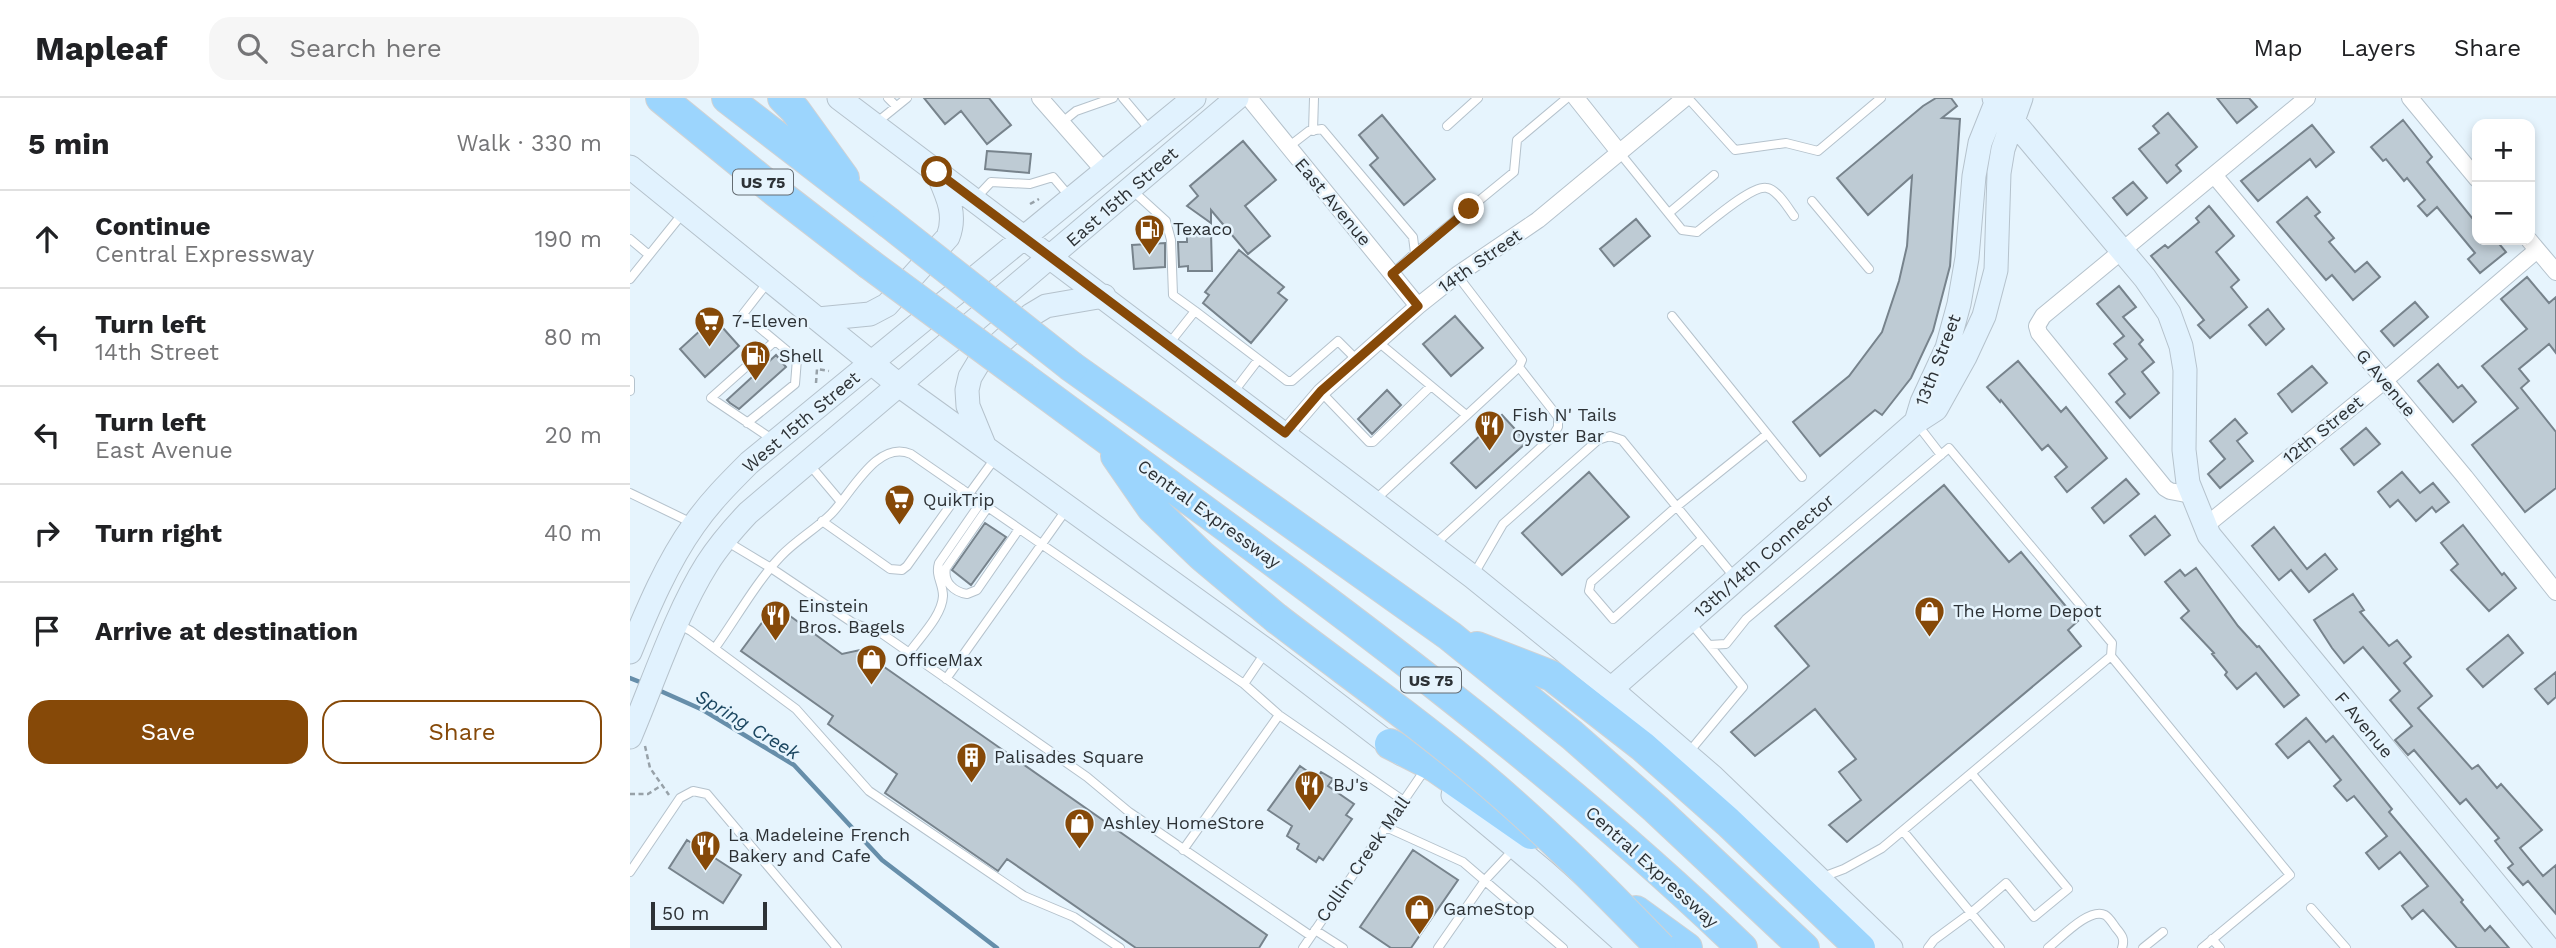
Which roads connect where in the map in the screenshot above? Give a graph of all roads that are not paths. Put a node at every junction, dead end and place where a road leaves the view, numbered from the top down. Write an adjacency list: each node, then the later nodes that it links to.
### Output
1 (662, 98): 84 (highway, Central Expressway / US 75, bridge)
2 (727, 98): 41 (highway, US 75)
3 (783, 98): 41 (highway)
4 (888, 98): 23 (lane)
5 (907, 98): 23 (lane)
6 (1040, 98): 25 (street)
7 (1113, 98): 25 (lane)
8 (1123, 98): 29 (lane)
9 (1194, 98): 29 (main road, East 15th Street)
10 (1237, 98): 38 (main road, East 15th Street)
11 (1249, 98): 30 (street, East Avenue)
12 (1314, 98): 28 (lane)
13 (1478, 98): 27 (lane)
14 (1567, 98): 50 (lane)
15 (1576, 98): 31 (street)
16 (1687, 98): 17 (lane); 31 (street, 14th Street)
17 (1881, 98)
18 (2021, 98): 24 (main road)
19 (2307, 98): 36 (street)
20 (2410, 98): 35 (street)
21 (1996, 99): 24 (main road); 80 (main road, 13th Street)
22 (850, 101): 26 (main road)
23 (896, 106): 26 (lane)
24 (2012, 119): 49 (main road); 80 (main road, 13th Street)
25 (1062, 123): 34 (street)
26 (874, 125): 33 (main road)
27 (1447, 127)
28 (1313, 131): 30 (lane); 50 (lane)
29 (1152, 132): 34 (main road, East 15th Street)
30 (1287, 148): 55 (street, East Avenue)
31 (1619, 152): 44 (lane); 56 (street, 14th Street)
32 (630, 167): 43 (main road)
33 (937, 172): 39 (main road); 63 (main road)
34 (1105, 172): 40 (main road, East 15th Street)
35 (2472, 173)
36 (2214, 175): 49 (street); 73 (street, G Avenue)
37 (1714, 176): 44 (lane)
38 (1131, 189): 52 (main road, East 15th Street); 61 (lane)
39 (975, 199): 40 (lane); 46 (main road)
40 (1072, 199): 46 (main road, East 15th Street)
41 (860, 201): 112 (highway, US 75, bridge)
42 (1812, 201): 53 (lane)
43 (684, 210): 51 (lane); 58 (main road)
44 (1669, 213): 45 (lane)
45 (1794, 216)
46 (1025, 237): 52 (main road); 70 (main road, West 15th Street)
47 (630, 239): 51 (lane)
48 (2533, 245): 54 (street); 73 (street, 12th Street)
49 (2122, 250): 92 (main road, F Avenue); 92 (street)
50 (1415, 253): 55 (lane)
51 (649, 255): 57 (lane)
52 (1052, 257): 59 (main road); 64 (main road, East 15th Street)
53 (1869, 269)
54 (2556, 272)
55 (1392, 274): 60 (street, East Avenue)
56 (1457, 275): 60 (street, 14th Street); 71 (lane)
57 (630, 279)
58 (770, 279): 63 (main road); 65 (lane)
59 (1104, 296): 67 (main road); 86 (main road)
60 (1418, 306): 66 (street, 14th Street)
61 (1195, 311): 67 (lane); 69 (lane)
62 (1672, 316): 83 (lane)
63 (818, 319): 70 (main road)
64 (975, 322): 74 (main road, West 15th Street)
65 (775, 341): 81 (lane); 81 (lane)
66 (1377, 341): 68 (street, 14th Street); 75 (lane)
67 (1168, 345): 78 (main road)
68 (1356, 359): 69 (lane); 77 (street, 14th Street)
69 (1258, 360): 78 (lane)
70 (871, 363): 74 (main road); 85 (main road, West 15th Street)
71 (1518, 367): 79 (lane); 105 (lane)
72 (630, 380): 76 (lane)
73 (2384, 381): 100 (street, 12th Street); 109 (street, G Avenue)
74 (900, 386): 86 (main road); 88 (main road, West 15th Street)
75 (1430, 386): 77 (lane); 79 (lane)
76 (630, 391)
77 (1321, 391): 82 (street, 14th Street)
78 (1232, 395): 82 (main road)
79 (1465, 414): 94 (lane)
80 (1916, 422): 87 (lane); 108 (main road, 13th/14th Connector)
81 (747, 423): 85 (lane)
82 (1285, 433): 94 (main road)
83 (1768, 434): 89 (lane); 96 (lane)
84 (1102, 435): 148 (highway, bridge); 150 (highway, Central Expressway / US 75)
85 (775, 441): 99 (main road, West 15th Street)
86 (990, 452): 90 (lane); 97 (main road)
87 (1941, 455): 113 (lane); 118 (lane)
88 (807, 462): 93 (lane); 103 (main road, West 15th Street)
89 (1802, 477)
90 (965, 492): 93 (lane); 95 (lane); 98 (lane)
91 (630, 493): 99 (lane)
92 (2191, 495): 100 (main road, F Avenue)
93 (841, 502): 98 (lane)
94 (1373, 502): 105 (main road)
95 (984, 505): 101 (lane); 101 (lane); 117 (lane)
96 (1676, 507): 102 (lane); 102 (lane); 107 (lane)
97 (1067, 508): 104 (lane); 115 (main road)
98 (822, 521): 106 (lane)
99 (695, 524): 103 (main road); 116 (main road, West 15th Street)
100 (2204, 527): 162 (main road, F Avenue)
101 (1019, 530): 104 (lane)
102 (1702, 539): 108 (lane)
103 (724, 540): 106 (lane); 111 (main road, West 15th Street)
104 (1041, 544): 119 (lane); 120 (lane)
105 (1432, 546): 107 (main road)
106 (771, 568): 114 (lane); 117 (lane)
107 (1473, 577): 121 (main road)
108 (1736, 580): 110 (main road, 13th/14th Connector)
109 (2556, 592)
110 (1689, 621): 113 (lane); 121 (main road, 13th/14th Connector)
111 (675, 631): 114 (lane); 123 (main road, West 15th Street)
112 (1450, 636): 151 (highway, US 75); 152 (highway)
113 (1709, 645): 125 (lane)
114 (715, 648): 142 (lane)
115 (1266, 650): 120 (lane); 124 (main road)
116 (630, 652)
117 (909, 653): 119 (lane)
118 (2112, 656): 127 (lane); 140 (lane)
119 (946, 679): 132 (lane)
120 (1244, 684): 122 (lane)
121 (1611, 689): 125 (main road)
122 (1279, 715): 128 (lane); 132 (lane)
123 (630, 737)
124 (1390, 744): 126 (main road); 149 (highway)
125 (1687, 755): 134 (main road)
126 (1424, 771): 128 (lane, Collin Creek Mall); 131 (main road)
127 (1972, 774): 130 (lane); 137 (lane)
128 (1404, 801): 129 (lane, Collin Creek Mall)
129 (1387, 827): 135 (lane); 139 (lane, Collin Creek Mall)
130 (1903, 831): 134 (lane); 137 (lane)
131 (1516, 847): 135 (lane); 147 (main road)
132 (1184, 849): 139 (lane)
133 (630, 872): 141 (lane)
134 (1820, 878): 153 (main road)
135 (1486, 879): 145 (lane); 146 (lane)
136 (2311, 908): 161 (lane)
137 (1972, 912): 154 (lane); 155 (lane)
138 (2163, 932): 158 (lane)
139 (1313, 933): 143 (lane, Collin Creek Mall); 144 (lane)
140 (2212, 939): 159 (lane); 160 (lane)
141 (837, 948)
142 (1120, 948)
143 (1303, 948)
144 (1343, 948)
145 (1438, 948)
146 (1563, 948)
147 (1630, 948)
148 (1661, 948)
149 (1687, 948)
150 (1742, 948)
151 (1804, 948)
152 (1860, 948)
153 (1891, 948)
154 (1928, 948)
155 (2000, 948)
156 (2048, 948): 157 (lane)
157 (2122, 948)
158 (2143, 948)
159 (2202, 948)
160 (2220, 948)
161 (2346, 948)
162 (2548, 948)

